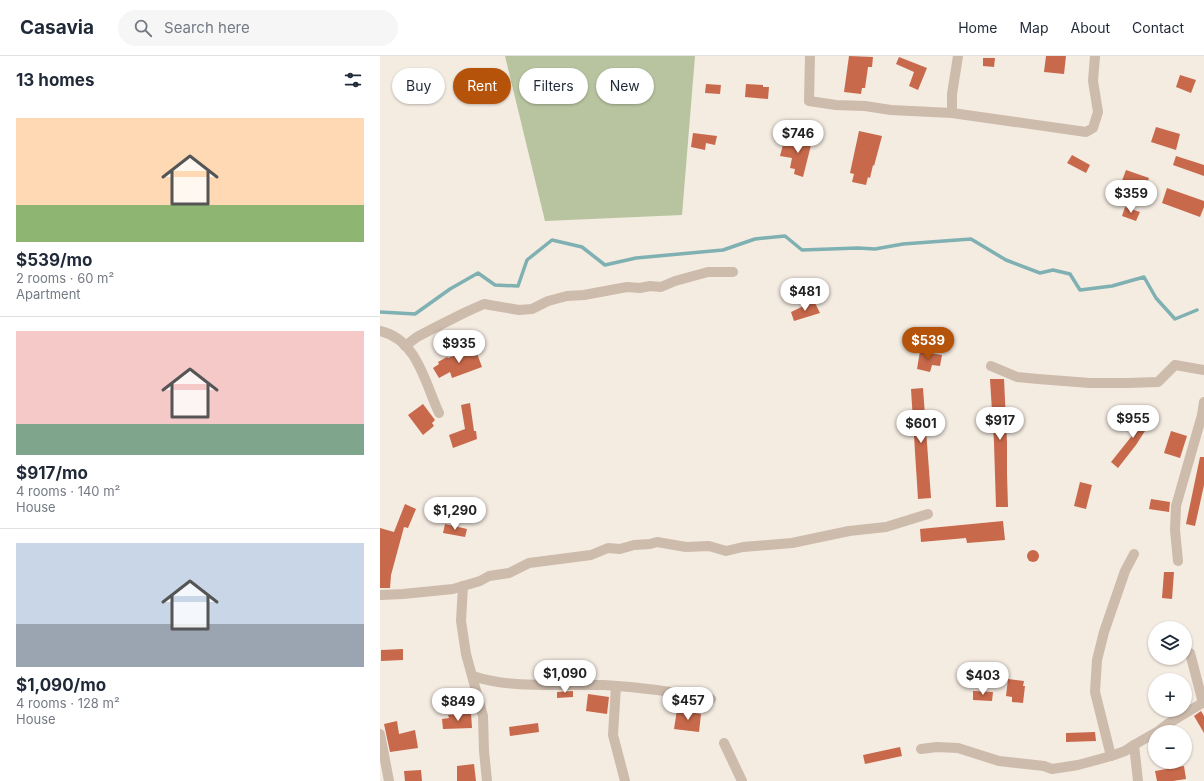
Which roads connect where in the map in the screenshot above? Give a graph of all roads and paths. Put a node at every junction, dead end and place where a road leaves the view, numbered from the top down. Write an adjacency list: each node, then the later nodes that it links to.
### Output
1 (810, 56): 4 (street)
2 (958, 56): 4 (street)
3 (1095, 56): 4 (street)
4 (952, 113)
5 (733, 272): 7 (street)
6 (380, 331): 7 (street)
7 (405, 346): 11 (street)
8 (991, 366): 9 (street)
9 (1204, 370)
10 (1204, 402): 12 (street)
11 (439, 412)
12 (1203, 416): 15 (street)
13 (928, 514): 16 (street)
14 (1134, 554): 29 (street)
15 (1178, 560)
16 (463, 586): 17 (street); 19 (street)
17 (380, 595)
18 (1192, 661): 22 (street)
19 (473, 676): 20 (street); 31 (street)
20 (616, 686): 21 (street); 32 (street)
21 (711, 699)
22 (1203, 702): 23 (street)
23 (1166, 725)
24 (380, 734): 30 (street)
25 (1148, 737): 27 (street)
26 (724, 743): 33 (street)
27 (1134, 744): 29 (street); 34 (street)
28 (921, 749): 29 (street)
29 (1111, 756)
30 (389, 781)
31 (487, 781)
32 (625, 781)
33 (742, 781)
34 (1138, 781)

